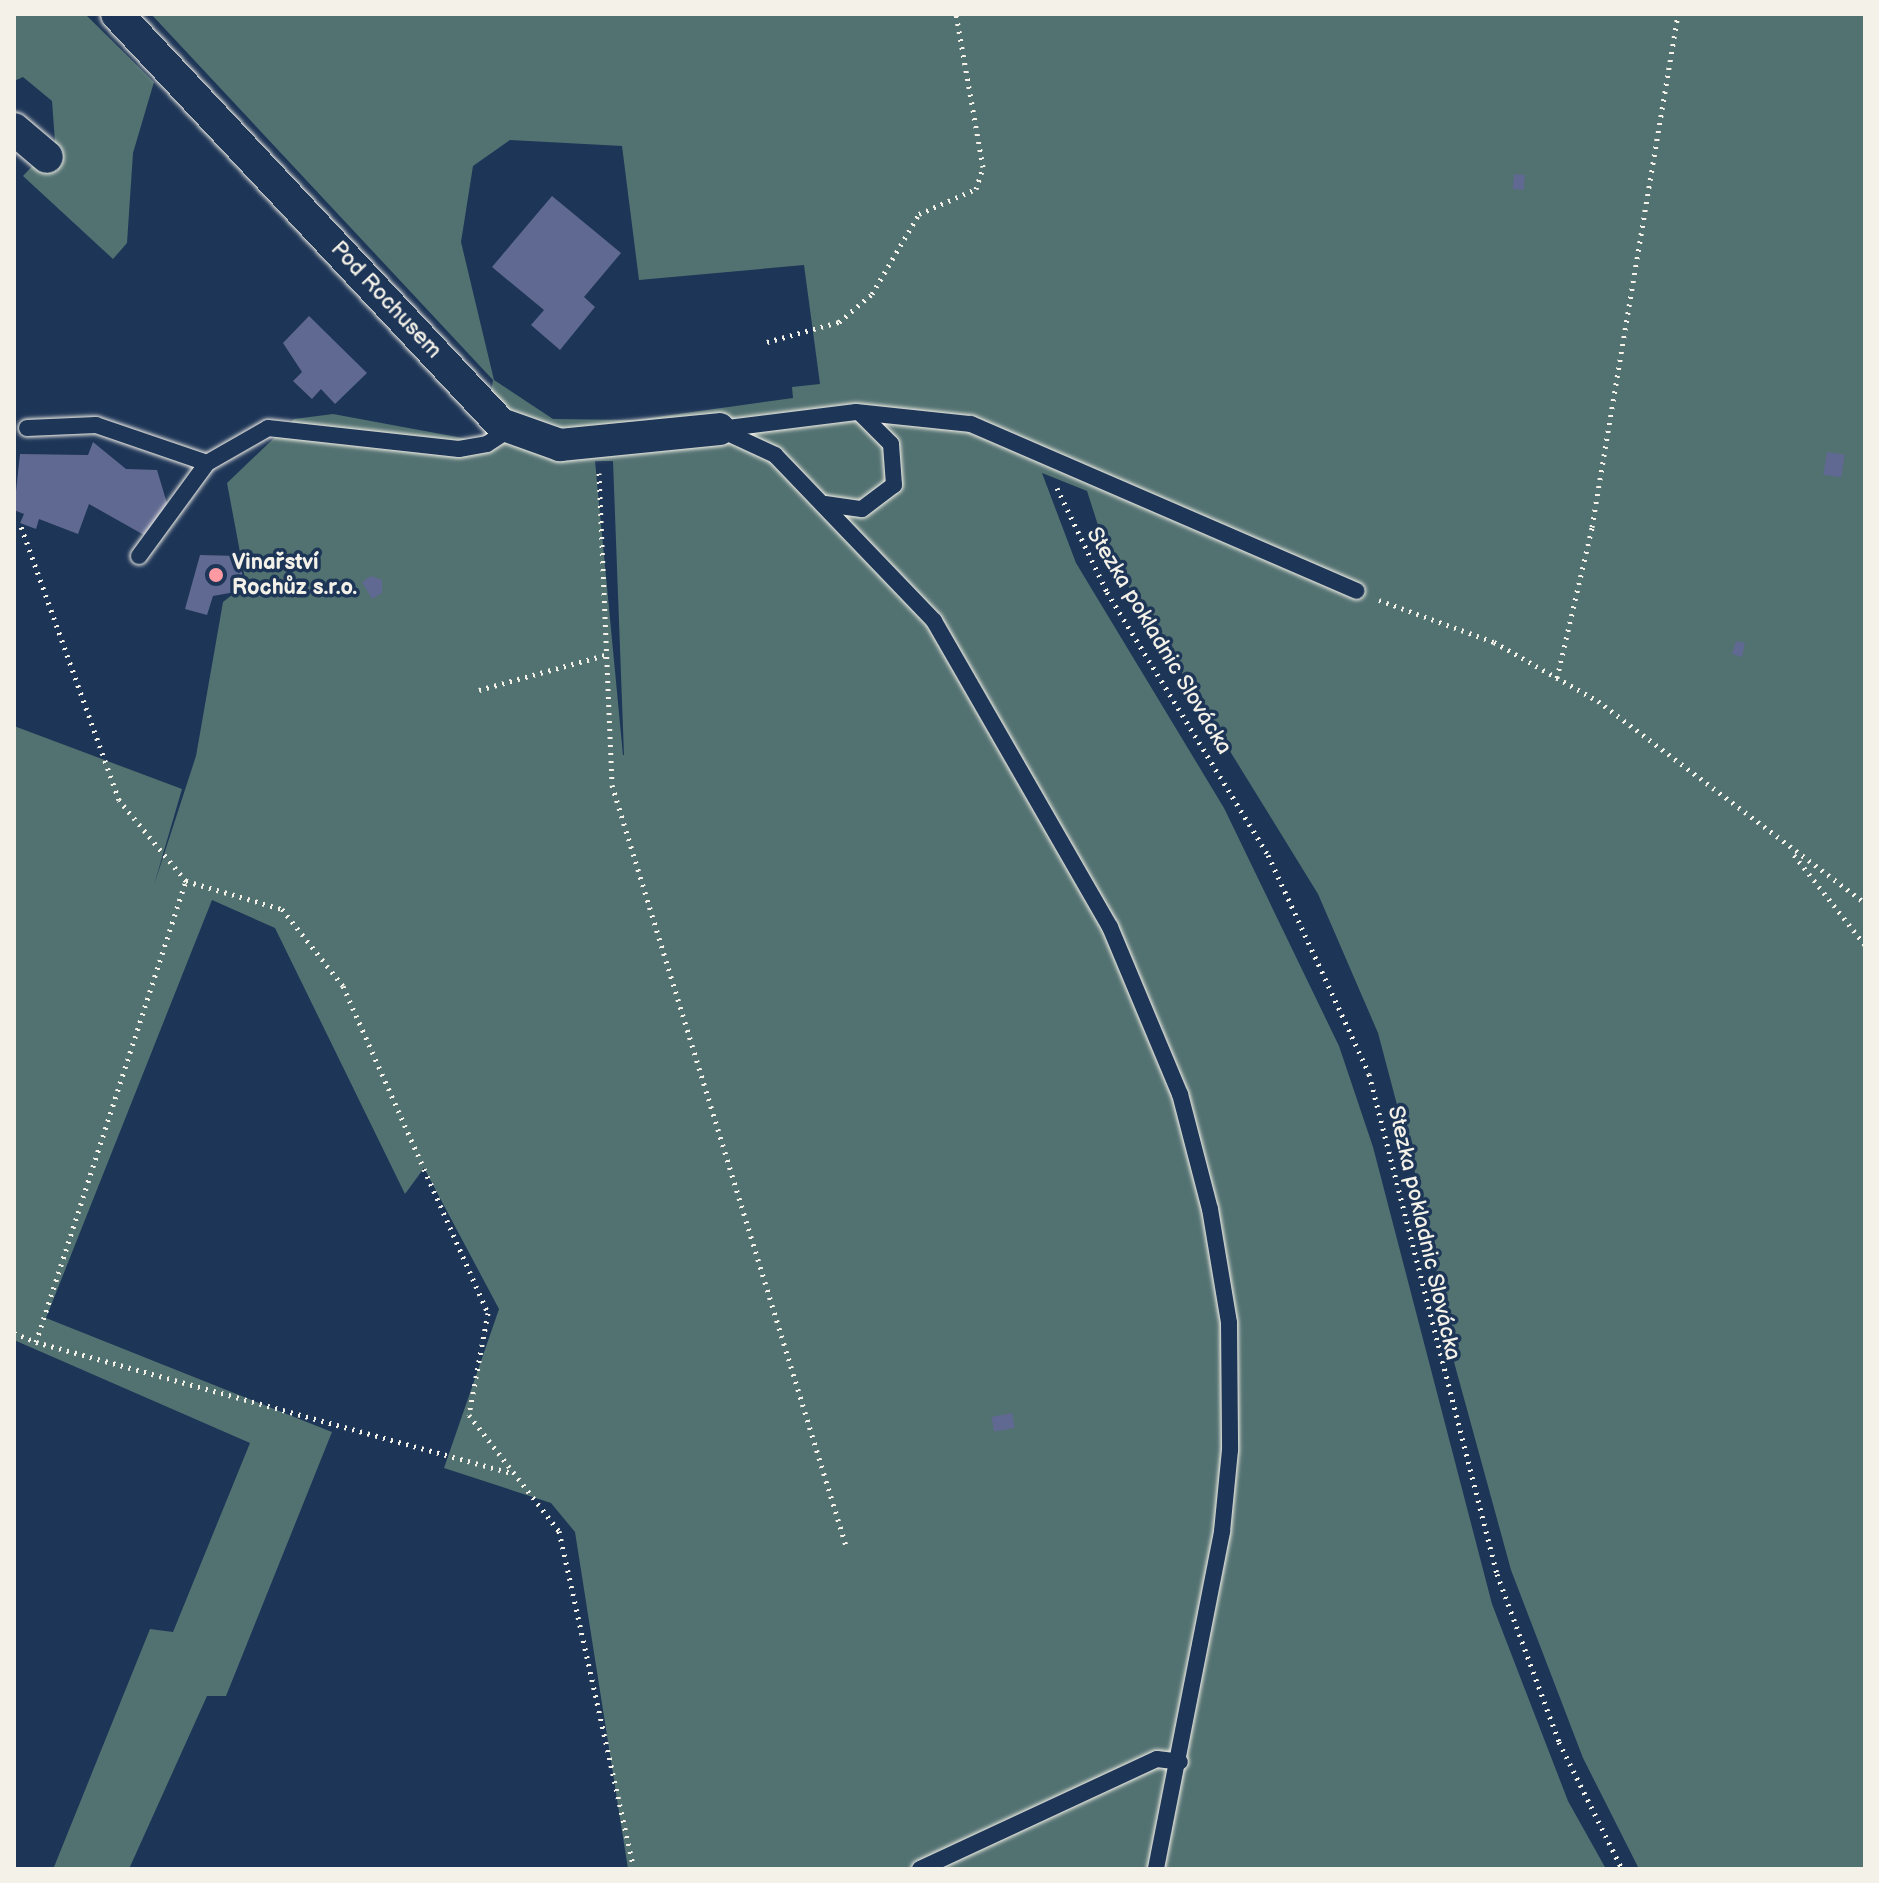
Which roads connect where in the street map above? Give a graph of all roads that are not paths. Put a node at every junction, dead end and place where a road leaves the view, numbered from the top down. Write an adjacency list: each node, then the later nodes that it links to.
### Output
1 (117, 14): 6 (street, Pod Rochusem)
2 (14, 129): 3 (street)
3 (47, 157)
4 (856, 412): 7 (lane); 9 (lane); 11 (lane)
5 (27, 428): 8 (lane)
6 (510, 429): 7 (street, Pod Rochusem); 8 (lane)
7 (719, 429): 9 (lane)
8 (207, 463): 10 (lane)
9 (820, 501): 12 (lane)
10 (139, 556)
11 (1356, 591)
12 (1180, 1762): 13 (lane); 14 (lane)
13 (920, 1869)
14 (1156, 1869)

